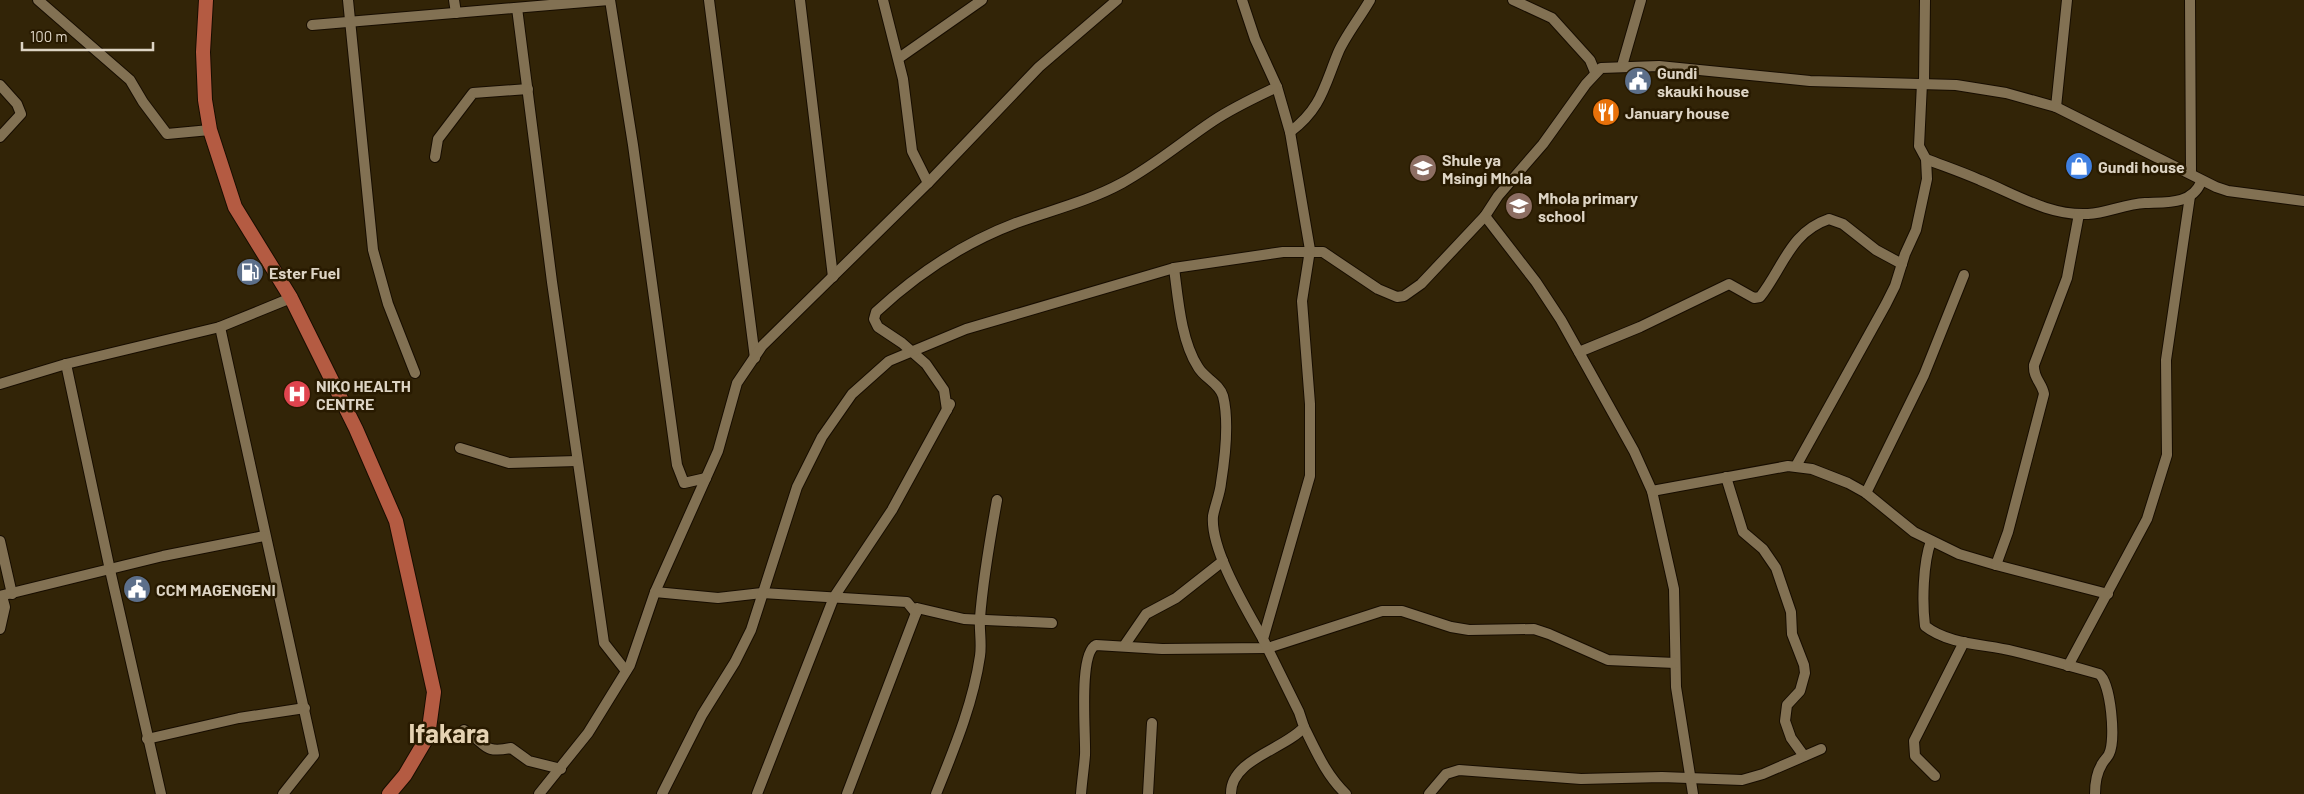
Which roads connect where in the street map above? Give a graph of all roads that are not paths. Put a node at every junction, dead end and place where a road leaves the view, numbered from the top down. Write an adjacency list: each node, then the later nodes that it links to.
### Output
1 (38, 0): 30 (street)
2 (206, 0): 30 (main road)
3 (348, 0): 20 (street)
4 (454, 0): 19 (street)
5 (609, 0): 18 (street); 59 (street)
6 (709, 0): 51 (street)
7 (800, 0): 46 (street)
8 (883, 0): 22 (street)
9 (982, 0): 22 (street)
10 (1117, 0): 37 (street)
11 (1242, 0): 27 (street)
12 (1370, 0): 31 (street)
13 (1513, 0): 24 (street)
14 (1641, 0): 23 (street)
15 (1925, 0): 25 (street)
16 (2067, 0): 29 (street)
17 (2190, 0): 35 (street)
18 (517, 8): 19 (street); 28 (street)
19 (456, 13): 20 (street)
20 (350, 22): 21 (street); 53 (street)
21 (312, 25)
22 (899, 58): 37 (street)
23 (1622, 66): 24 (street); 25 (street)
24 (1595, 72): 41 (street)
25 (1923, 83): 29 (street); 34 (street)
26 (0, 85): 32 (street)
27 (1278, 87): 31 (street); 49 (street)
28 (528, 89): 33 (street); 56 (street)
29 (2056, 107): 35 (street)
30 (210, 130): 47 (main road)
31 (1290, 132): 42 (street)
32 (0, 137)
33 (435, 156)
34 (1926, 159): 40 (street); 43 (street)
35 (2191, 174): 36 (street)
36 (2201, 182): 38 (street); 39 (street)
37 (928, 183): 46 (street)
38 (2190, 196): 40 (street); 71 (street)
39 (2304, 201)
40 (2079, 214): 67 (street)
41 (1485, 216): 42 (street); 50 (street)
42 (1310, 250): 44 (street); 79 (street)
43 (1902, 264): 50 (street); 57 (street)
44 (1174, 268): 49 (street); 66 (street)
45 (1964, 276): 61 (street)
46 (833, 277): 51 (street)
47 (291, 298): 48 (street); 96 (main road)
48 (220, 327): 52 (street); 63 (street)
49 (911, 350): 70 (street); 73 (street)
50 (1579, 352): 60 (street)
51 (754, 358): 59 (street)
52 (66, 364): 54 (street); 68 (street)
53 (415, 372)
54 (0, 384)
55 (460, 448): 56 (street)
56 (577, 461): 83 (street)
57 (1796, 466): 58 (street); 61 (street)
58 (1726, 477): 60 (street); 90 (street)
59 (706, 478): 69 (street)
60 (1652, 492): 81 (street)
61 (1866, 493): 65 (street)
62 (997, 500): 75 (street)
63 (264, 536): 68 (street); 84 (street)
64 (0, 541): 72 (street)
65 (1931, 541): 67 (street); 78 (street)
66 (1223, 561): 79 (street); 80 (street)
67 (1996, 565): 71 (street)
68 (110, 570): 72 (street); 88 (street)
69 (655, 592): 70 (street); 83 (street)
70 (762, 593): 73 (street); 98 (street)
71 (2108, 594): 82 (street)
72 (5, 595): 77 (street)
73 (834, 597): 74 (street); 99 (street)
74 (916, 613): 75 (street); 100 (street)
75 (980, 620): 76 (street); 101 (street)
76 (1052, 623)
77 (0, 629)
78 (1964, 642): 82 (street); 92 (street)
79 (1265, 643): 80 (street); 81 (street); 86 (street)
80 (1124, 646): 102 (street)
81 (1675, 663): 93 (street)
82 (2068, 666): 108 (street)
83 (626, 671): 91 (street)
84 (305, 708): 88 (street); 95 (street)
85 (1152, 722): 103 (street)
86 (1304, 726): 104 (street); 105 (street)
87 (464, 730): 91 (street)
88 (147, 738): 94 (street)
89 (1821, 748): 90 (street)
90 (1804, 756): 93 (street)
91 (561, 769): 97 (street)
92 (1935, 776)
93 (1691, 778): 106 (street); 107 (street)
94 (161, 794)
95 (283, 794)
96 (389, 794)
97 (539, 794)
98 (662, 794)
99 (757, 794)
100 (847, 794)
101 (936, 794)
102 (1081, 794)
103 (1148, 794)
104 (1231, 794)
105 (1346, 794)
106 (1429, 794)
107 (1693, 794)
108 (2095, 794)

